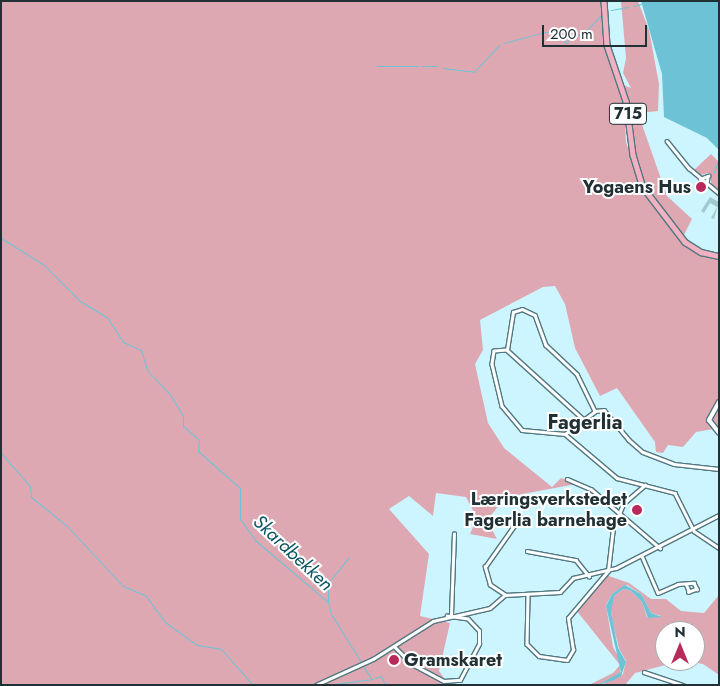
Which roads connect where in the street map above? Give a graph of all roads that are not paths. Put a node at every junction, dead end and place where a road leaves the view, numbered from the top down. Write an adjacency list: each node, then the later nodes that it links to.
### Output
1 (604, 1): 6 (main road, 715)
2 (667, 140): 3 (street)
3 (700, 179): 4 (street); 4 (street)
4 (707, 185): 5 (street)
5 (719, 193)
6 (719, 256)
7 (507, 350): 9 (street); 10 (street); 12 (street)
8 (719, 402): 11 (street)
9 (594, 410): 10 (street); 13 (street)
10 (583, 418): 12 (street)
11 (719, 433)
12 (565, 434): 15 (street)
13 (719, 469)
14 (567, 479): 16 (street)
15 (645, 485): 16 (street); 19 (street)
16 (618, 513): 21 (street); 25 (street)
17 (719, 515): 19 (street)
18 (516, 523): 28 (street)
19 (693, 530): 21 (street); 22 (street)
20 (454, 534): 30 (street)
21 (660, 548): 24 (street)
22 (719, 548)
23 (527, 551): 26 (street)
24 (642, 556): 25 (street); 27 (street)
25 (608, 571): 26 (street); 29 (street)
26 (589, 576): 29 (street)
27 (686, 585): 27 (street)
28 (505, 595): 29 (street); 30 (street)
29 (528, 596)
30 (449, 615): 31 (street); 31 (street)
31 (394, 646): 33 (street)
32 (644, 672): 34 (street)
33 (316, 685)
34 (683, 685)

